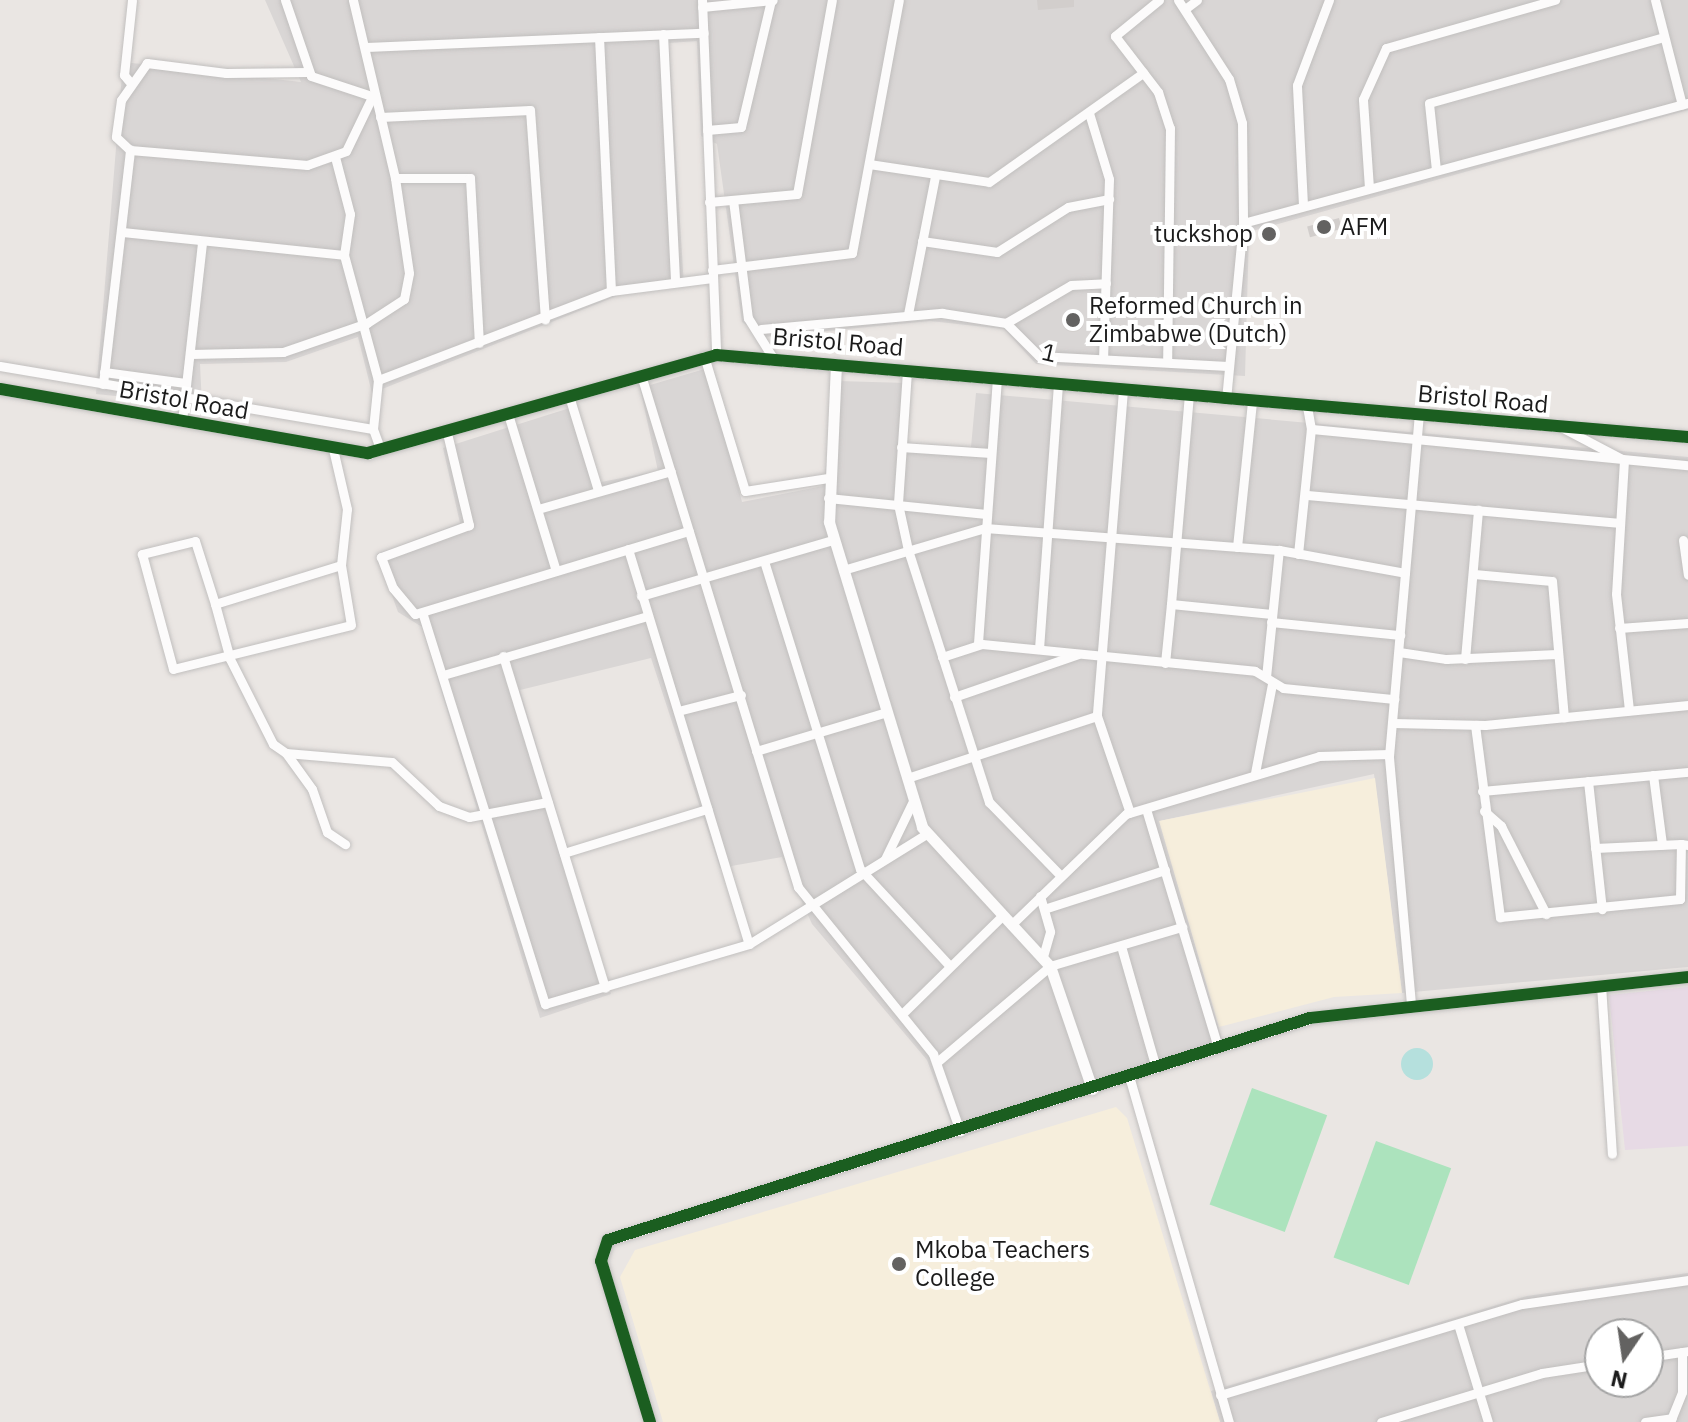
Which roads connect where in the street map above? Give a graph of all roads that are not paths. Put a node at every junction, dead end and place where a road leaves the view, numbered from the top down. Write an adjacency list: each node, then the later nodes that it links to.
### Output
1 (132, 0): 24 (street)
2 (285, 0): 22 (street)
3 (353, 0): 21 (street)
4 (771, 0): 14 (street); 29 (street)
5 (832, 0): 38 (street)
6 (899, 0): 32 (street)
7 (1159, 0): 23 (street)
8 (1178, 0): 15 (street)
9 (1197, 0): 15 (street)
10 (1329, 0): 40 (street)
11 (1509, 0): 16 (street)
12 (1555, 0): 16 (street)
13 (1655, 0): 20 (street)
14 (702, 3): 17 (street)
15 (1185, 9): 41 (street)
16 (1512, 11): 36 (street)
17 (704, 33): 18 (street); 29 (street)
18 (663, 34): 19 (street); 48 (street)
19 (599, 37): 21 (street); 50 (street)
20 (1664, 37): 26 (street); 33 (street)
21 (365, 47): 25 (street)
22 (308, 72): 24 (street); 25 (street)
23 (1143, 73): 27 (street); 61 (street)
24 (129, 81): 30 (street)
25 (373, 97): 28 (street); 31 (street)
26 (1685, 104): 33 (street)
27 (1089, 113): 34 (street); 37 (street)
28 (380, 117): 35 (street); 52 (street)
29 (707, 130): 39 (street)
30 (130, 150): 31 (street); 42 (street)
31 (335, 157): 45 (street)
32 (869, 164): 34 (street); 46 (street)
33 (1436, 170): 36 (street)
34 (935, 176): 43 (street)
35 (395, 178): 53 (street); 56 (street)
36 (1369, 188): 40 (street)
37 (1109, 199): 43 (street); 49 (street)
38 (733, 200): 39 (street); 46 (street)
39 (709, 202): 47 (street)
40 (1303, 205): 41 (street)
41 (1243, 223): 64 (street)
42 (122, 232): 44 (street); 66 (street)
43 (922, 241): 51 (street)
44 (202, 242): 45 (street); 57 (street)
45 (344, 255): 53 (street)
46 (743, 266): 47 (street); 55 (street)
47 (712, 274): 48 (street); 58 (street)
48 (675, 282): 50 (street)
49 (1106, 283): 54 (street); 60 (street)
50 (611, 291): 52 (street)
51 (908, 314): 54 (street); 55 (street)
52 (545, 319): 56 (street)
53 (367, 323): 57 (street); 69 (street)
54 (1006, 323): 60 (street, 1)
55 (761, 329): 59 (street)
56 (479, 343): 69 (street)
57 (190, 354): 70 (street)
58 (710, 356): 59 (street, Bristol Road); 67 (street, Bristol Road); 97 (street)
59 (773, 358): 62 (street, Bristol Road)
60 (1103, 358): 61 (street, 1)
61 (1167, 360): 64 (street, 1)
62 (836, 364): 65 (street, Bristol Road); 97 (street)
63 (0, 366): 71 (street)
64 (1228, 366): 78 (street)
65 (907, 371): 68 (street, Bristol Road); 90 (street)
66 (104, 372): 70 (street); 71 (street)
67 (641, 375): 75 (street, Bristol Road); 96 (street)
68 (997, 379): 72 (street, Bristol Road); 93 (street)
69 (378, 380): 85 (street)
70 (185, 383): 77 (street)
71 (103, 384): 77 (street)
72 (1058, 385): 74 (street, Bristol Road); 109 (street)
73 (0, 389): 83 (street, Bristol Road)
74 (1123, 390): 76 (street, Bristol Road); 110 (street)
75 (569, 396): 81 (street, Bristol Road); 98 (street)
76 (1189, 396): 78 (street, Bristol Road); 113 (street)
77 (183, 397): 83 (street); 85 (street)
78 (1226, 399): 79 (street, Bristol Road)
79 (1252, 401): 80 (street, Bristol Road); 114 (street)
80 (1307, 406): 82 (street, Bristol Road); 86 (street)
81 (508, 414): 87 (street, Bristol Road); 103 (street)
82 (1419, 416): 84 (street, Bristol Road); 89 (street)
83 (182, 421): 91 (street, Bristol Road)
84 (1561, 427): 88 (street, Bristol Road); 94 (street)
85 (373, 429): 92 (street)
86 (1311, 429): 89 (street); 99 (street)
87 (447, 433): 92 (street, Bristol Road); 130 (street)
88 (1688, 437)
89 (1417, 442): 94 (street); 102 (street)
90 (901, 447): 93 (street); 101 (street)
91 (333, 449): 92 (street, Bristol Road); 120 (street)
92 (381, 451)
93 (991, 453): 105 (street)
94 (1624, 460): 95 (street); 106 (street)
95 (1688, 465)
96 (671, 471): 98 (street); 108 (street)
97 (828, 478): 100 (street)
98 (598, 490): 103 (street)
99 (1306, 495): 102 (street); 118 (street)
100 (828, 498): 101 (street); 111 (street)
101 (898, 504): 105 (street); 116 (street)
102 (1411, 504): 104 (street); 123 (street)
103 (538, 509): 122 (street)
104 (1478, 510): 106 (street); 124 (street)
105 (986, 514): 107 (street)
106 (1619, 523): 134 (street)
107 (985, 528): 109 (street); 116 (street); 136 (street)
108 (689, 531): 115 (street); 126 (street)
109 (1048, 532): 110 (street); 137 (street)
110 (1113, 537): 113 (street); 143 (street)
111 (833, 540): 119 (street); 121 (street)
112 (1683, 540): 125 (street)
113 (1176, 542): 114 (street); 129 (street)
114 (1237, 547): 117 (street)
115 (628, 549): 122 (street); 127 (street)
116 (908, 550): 121 (street); 142 (street)
117 (1279, 550): 118 (street); 132 (street)
118 (1298, 554): 123 (street)
119 (764, 561): 126 (street); 160 (street)
120 (341, 565): 128 (street); 144 (street)
121 (843, 570): 155 (street)
122 (556, 571): 130 (street)
123 (1405, 573): 135 (street)
124 (1474, 574): 140 (street); 145 (street)
125 (1688, 575)
126 (704, 577): 127 (street); 149 (street)
127 (641, 596): 131 (street)
128 (215, 604): 144 (street); 144 (street)
129 (1171, 604): 132 (street); 146 (street)
130 (423, 615): 147 (street)
131 (647, 616): 141 (street); 154 (street)
132 (1271, 618): 135 (street); 148 (street)
133 (1688, 623): 134 (street)
134 (1619, 628): 153 (street)
135 (1400, 635): 138 (street)
136 (978, 643): 137 (street); 142 (street)
137 (1039, 649): 139 (street)
138 (1399, 652): 145 (street); 151 (street)
139 (1078, 654): 143 (street); 150 (street)
140 (1557, 654): 145 (street); 157 (street)
141 (503, 656): 147 (street); 172 (street)
142 (942, 657): 150 (street)
143 (1103, 658): 146 (street); 156 (street)
144 (230, 659): 162 (street)
145 (1465, 659)
146 (1165, 663): 148 (street)
147 (443, 675): 177 (street)
148 (1269, 681): 151 (street); 166 (street)
149 (741, 695): 154 (street); 161 (street)
150 (954, 697): 164 (street)
151 (1394, 699): 158 (street)
152 (1688, 705): 153 (street)
153 (1629, 710): 157 (street)
154 (678, 711): 173 (street)
155 (887, 712): 160 (street); 168 (street)
156 (1097, 716): 164 (street); 176 (street)
157 (1564, 717): 159 (street)
158 (1393, 723): 159 (street); 163 (street)
159 (1475, 725): 170 (street)
160 (816, 733): 161 (street); 187 (street)
161 (756, 751): 189 (street)
162 (286, 753): 177 (street); 179 (street)
163 (1389, 754): 166 (street); 202 (street)
164 (972, 756): 168 (street); 186 (street)
165 (1688, 772): 167 (street)
166 (1255, 773): 174 (street)
167 (1653, 775): 169 (street); 180 (street)
168 (907, 778): 171 (street)
169 (1588, 781): 170 (street); 182 (street)
170 (1482, 791): 175 (street)
171 (914, 799): 178 (street); 184 (street)
172 (548, 802): 177 (street); 183 (street)
173 (707, 809): 183 (street); 195 (street)
174 (1146, 809): 176 (street); 185 (street)
175 (1484, 811): 192 (street); 192 (street)
176 (1130, 813): 186 (street)
177 (488, 817): 201 (street)
178 (925, 835): 184 (street); 193 (street)
179 (345, 844)
180 (1662, 844): 181 (street); 182 (street)
181 (1684, 845): 191 (street)
182 (1595, 848): 191 (street)
183 (564, 853): 201 (street)
184 (884, 862): 187 (street)
185 (1165, 870): 190 (street); 194 (street)
186 (1060, 875): 188 (street)
187 (863, 876): 189 (street); 198 (street)
188 (1040, 896): 190 (street); 193 (street)
189 (810, 908): 195 (street); 203 (street)
190 (1047, 908): 197 (street)
191 (1602, 909): 192 (street)
192 (1546, 914)
193 (1006, 920): 197 (street); 198 (street)
194 (1182, 927): 196 (street); 204 (street)
195 (749, 944): 201 (street)
196 (1121, 946): 197 (street); 206 (street)
197 (1046, 961): 205 (street); 208 (street)
198 (949, 965): 203 (street)
199 (1688, 977): 200 (street)
200 (1601, 985): 202 (street); 210 (street)
201 (605, 988)
202 (1411, 1004): 204 (street)
203 (902, 1014): 205 (street)
204 (1218, 1047): 206 (street)
205 (937, 1062): 209 (street)
206 (1156, 1068): 207 (street)
207 (1129, 1076): 208 (street); 217 (street)
208 (1092, 1089): 209 (street)
209 (960, 1131): 219 (street)
210 (1612, 1154)
211 (1688, 1280): 212 (street)
212 (1458, 1324): 216 (street); 217 (street)
213 (1685, 1352): 214 (street); 218 (street)
214 (1664, 1355)
215 (1584, 1368): 216 (street)
216 (1478, 1393): 221 (street); 222 (street)
217 (1220, 1395): 220 (street)
218 (1671, 1420): 223 (street)
219 (650, 1422)
220 (1229, 1422)
221 (1381, 1422)
222 (1488, 1422)
223 (1645, 1422)

